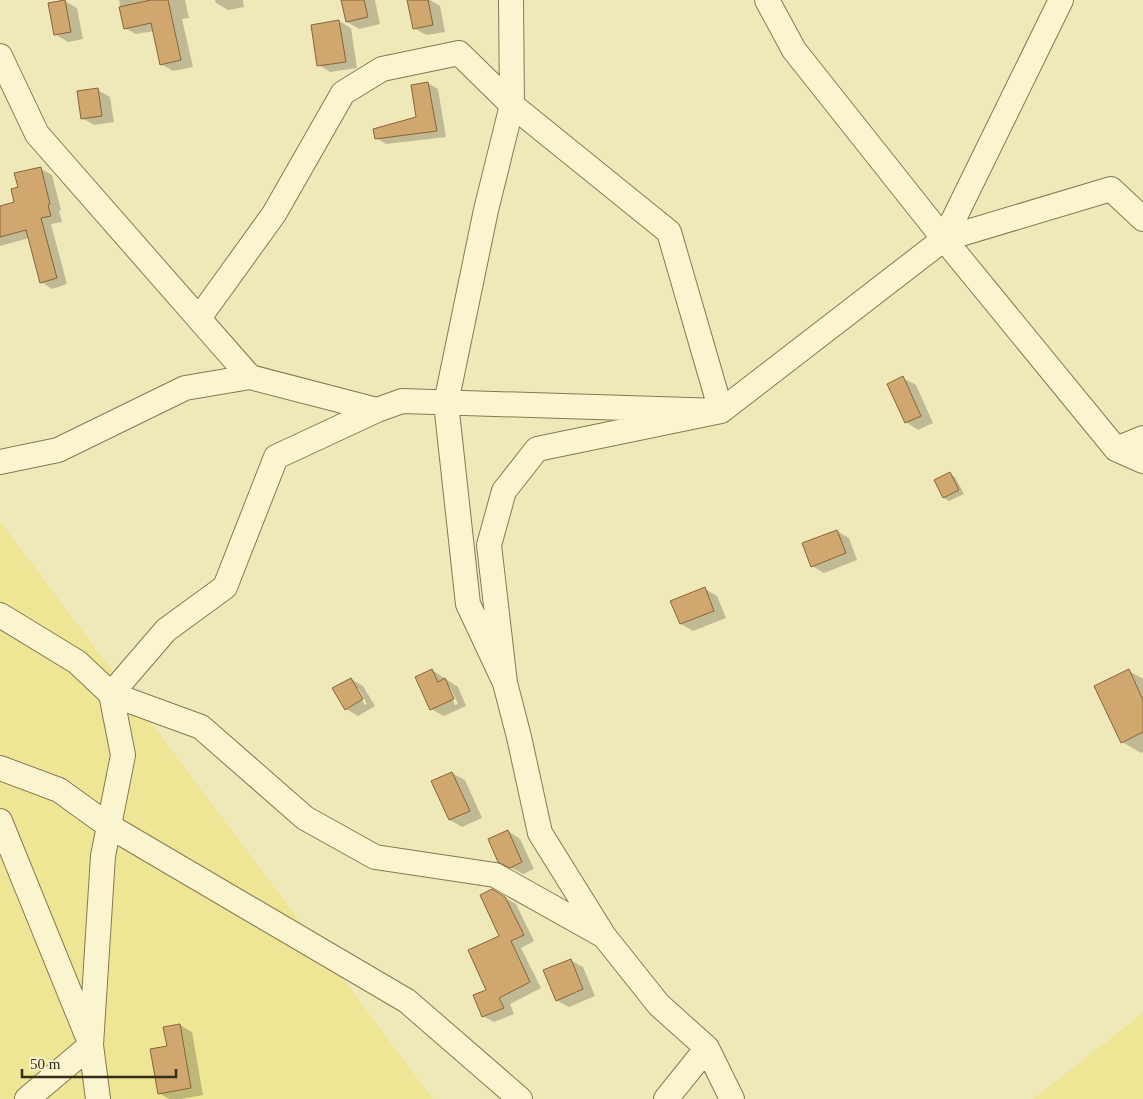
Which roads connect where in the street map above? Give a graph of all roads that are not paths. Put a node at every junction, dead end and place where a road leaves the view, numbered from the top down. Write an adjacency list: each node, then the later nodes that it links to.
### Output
1 (511, 0): 5 (street)
2 (767, 0): 7 (street)
3 (1061, 0): 7 (street)
4 (0, 56): 8 (street)
5 (512, 105): 8 (street); 10 (street); 12 (street)
6 (1143, 219): 7 (street)
7 (944, 239): 12 (street); 14 (street)
8 (199, 318): 9 (street)
9 (250, 377): 11 (street); 16 (street)
10 (446, 403): 11 (street); 12 (street); 18 (street)
11 (377, 410): 19 (street)
12 (721, 411): 18 (street)
13 (1143, 438): 14 (street)
14 (1116, 450): 15 (street)
15 (1143, 461)
16 (0, 462)
17 (0, 615): 19 (street)
18 (505, 683): 23 (street)
19 (111, 694): 22 (street); 23 (street)
20 (0, 768): 22 (street)
21 (0, 821): 24 (street)
22 (109, 826): 24 (street); 28 (street)
23 (604, 936): 25 (street)
24 (90, 1045): 26 (street); 27 (street)
25 (707, 1048): 29 (street); 30 (street)
26 (27, 1099)
27 (98, 1099)
28 (520, 1099)
29 (666, 1099)
30 (732, 1099)

